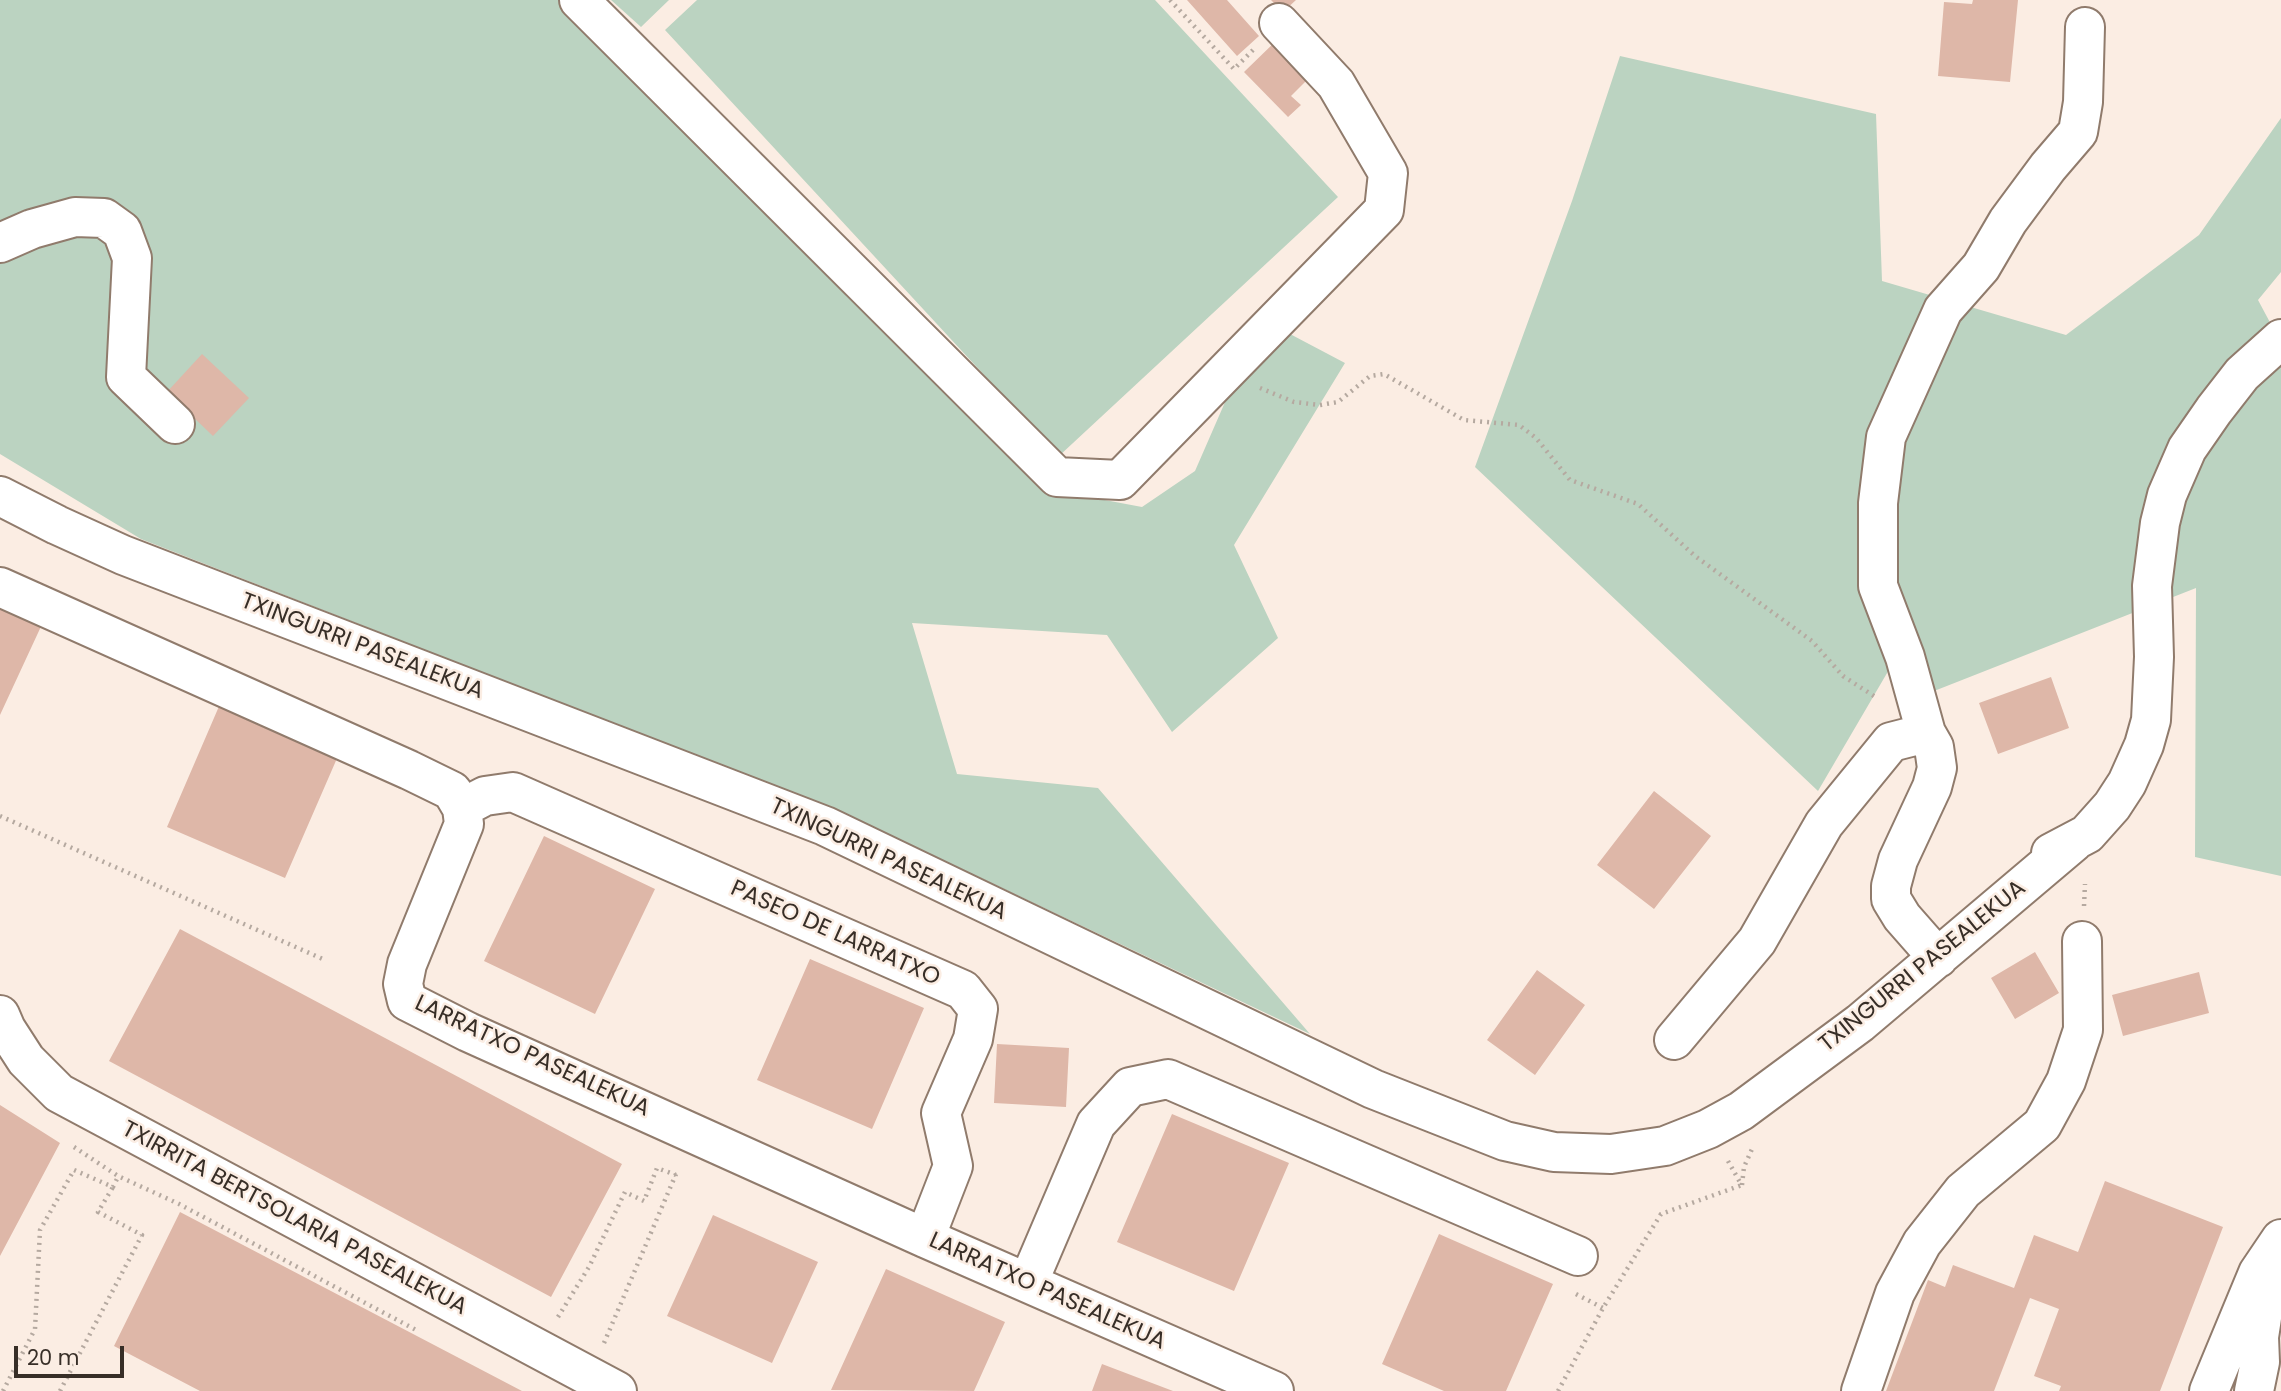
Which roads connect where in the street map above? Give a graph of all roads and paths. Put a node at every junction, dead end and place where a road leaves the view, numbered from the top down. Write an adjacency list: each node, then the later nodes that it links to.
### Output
1 (579, 0): 7 (street)
2 (1170, 0): 3 (path)
3 (1279, 23): 7 (street)
4 (2085, 27): 11 (street)
5 (0, 243): 8 (street)
6 (2276, 347): 14 (street, TXINGURRI PASEALEKUA)
7 (1211, 387): 11 (path)
8 (175, 424)
9 (0, 496): 16 (street, TXINGURRI PASEALEKUA)
10 (0, 587): 12 (street)
11 (1909, 738): 16 (street); 19 (street)
12 (462, 808): 21 (street, LARRATXO PASEALEKUA); 25 (street, PASEO DE LARRATXO)
13 (0, 816): 17 (path)
14 (2081, 838): 15 (path); 16 (street, TXINGURRI PASEALEKUA)
15 (2082, 941): 36 (street)
16 (1930, 949)
17 (325, 960)
18 (0, 1015): 20 (street, TXIRRITA BERTSOLARIA PASEALEKUA)
19 (1674, 1040)
20 (140, 1138): 24 (path); 30 (street, TXIRRITA BERTSOLARIA PASEALEKUA)
21 (711, 1140): 22 (path); 25 (street, LARRATXO PASEALEKUA)
22 (676, 1175): 28 (path); 30 (path)
23 (1742, 1185): 35 (path)
24 (113, 1186): 32 (path); 33 (path)
25 (925, 1238): 27 (street, LARRATXO PASEALEKUA)
26 (1578, 1256): 27 (street)
27 (1028, 1283): 34 (street, LARRATXO PASEALEKUA)
28 (556, 1320)
29 (2265, 1376): 31 (street); 31 (street)
30 (602, 1383)
31 (2210, 1387)
32 (3, 1391)
33 (60, 1391)
34 (1274, 1391)
35 (1558, 1391)
36 (1861, 1391)

